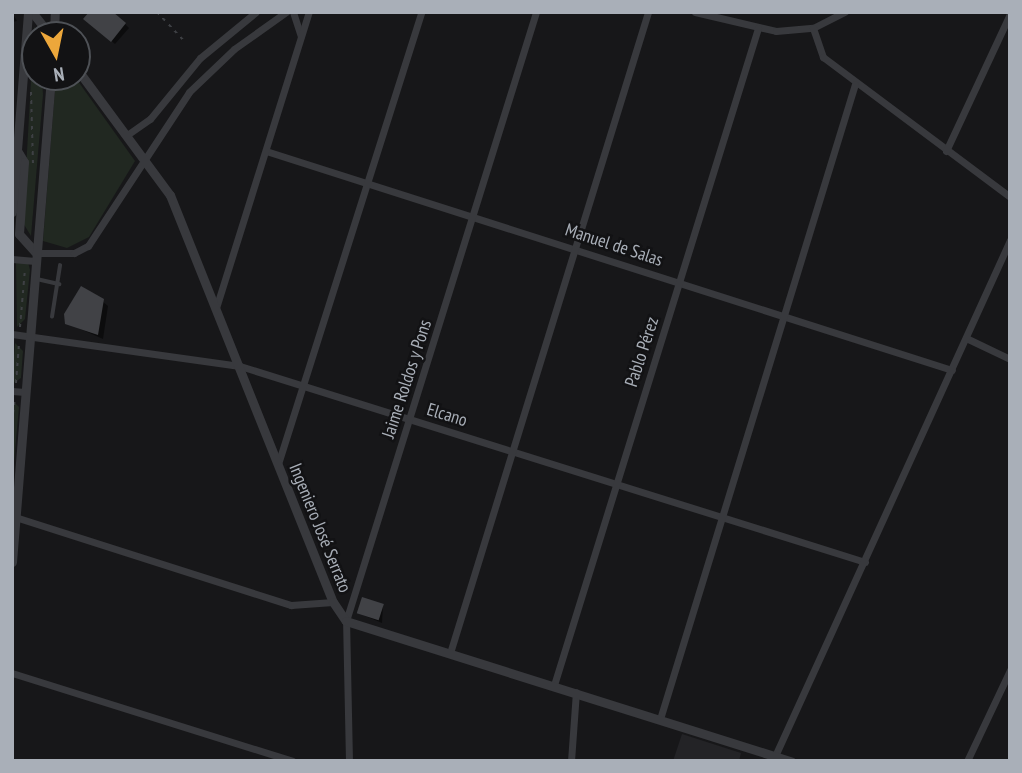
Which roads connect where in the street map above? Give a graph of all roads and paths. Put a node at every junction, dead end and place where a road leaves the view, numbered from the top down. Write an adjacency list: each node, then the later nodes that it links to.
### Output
1 (30, 12): 22 (street)
2 (157, 12): 17 (path)
3 (256, 12): 21 (street)
4 (286, 12): 13 (street)
5 (293, 12): 16 (street)
6 (309, 12): 16 (street)
7 (421, 12): 26 (street)
8 (536, 12): 29 (street, Jaime Roldos y Pons)
9 (649, 12): 31 (street)
10 (695, 12): 14 (street)
11 (845, 12): 15 (street)
12 (1010, 14): 24 (street)
13 (275, 15): 25 (street)
14 (758, 28): 15 (street); 36 (street, Pablo Pérez)
15 (813, 28): 18 (street)
16 (301, 36): 23 (street)
17 (186, 43)
18 (855, 84): 24 (street); 39 (street)
19 (91, 87): 21 (street, Ingeniero José Serrato)
20 (50, 91): 32 (street)
21 (127, 135): 25 (street, Ingeniero José Serrato)
22 (17, 150): 28 (street); 32 (street)
23 (266, 151): 26 (street, Manuel de Salas); 38 (street)
24 (946, 151): 27 (street)
25 (146, 159): 32 (street); 38 (street, Ingeniero José Serrato)
26 (370, 184): 29 (street, Manuel de Salas); 47 (street)
27 (1010, 197)
28 (12, 212)
29 (474, 218): 31 (street, Manuel de Salas); 50 (street, Jaime Roldos y Pons)
30 (1010, 240): 43 (street)
31 (577, 250): 36 (street, Manuel de Salas); 51 (street)
32 (36, 257): 33 (street); 35 (street)
33 (12, 259)
34 (60, 266): 37 (lane)
35 (34, 279): 37 (lane); 42 (street)
36 (681, 283): 39 (street, Manuel de Salas); 53 (street, Pablo Pérez)
37 (59, 284): 40 (lane)
38 (216, 308): 45 (street, Ingeniero José Serrato)
39 (783, 316): 46 (street, Manuel de Salas); 55 (street)
40 (52, 317)
41 (12, 334): 42 (street, Elcano)
42 (29, 337): 45 (street, Elcano); 49 (street)
43 (966, 338): 44 (street); 46 (street)
44 (1010, 359)
45 (240, 366): 47 (street, Elcano); 52 (street, Ingeniero José Serrato)
46 (951, 370): 57 (street)
47 (305, 386): 50 (street, Elcano); 52 (street)
48 (12, 391): 49 (street)
49 (25, 392): 54 (street)
50 (411, 420): 51 (street, Elcano); 59 (street, Jaime Roldos y Pons)
51 (513, 453): 53 (street, Elcano); 60 (street)
52 (278, 464): 58 (street, Ingeniero José Serrato)
53 (615, 485): 55 (street, Elcano); 63 (street, Pablo Pérez)
54 (14, 517): 56 (street); 58 (street)
55 (721, 518): 57 (street, Elcano); 65 (street)
56 (12, 562)
57 (865, 562): 66 (street)
58 (332, 602): 59 (street, Ingeniero José Serrato)
59 (346, 621): 60 (street); 68 (street, Jaime Roldos y Pons)
60 (450, 653): 63 (street)
61 (1010, 670): 71 (street)
62 (12, 673): 67 (street)
63 (554, 685): 64 (street)
64 (576, 692): 65 (street); 69 (street)
65 (660, 719): 66 (street)
66 (775, 756): 70 (street)
67 (292, 761)
68 (349, 761)
69 (571, 761)
70 (791, 761)
71 (967, 761)

